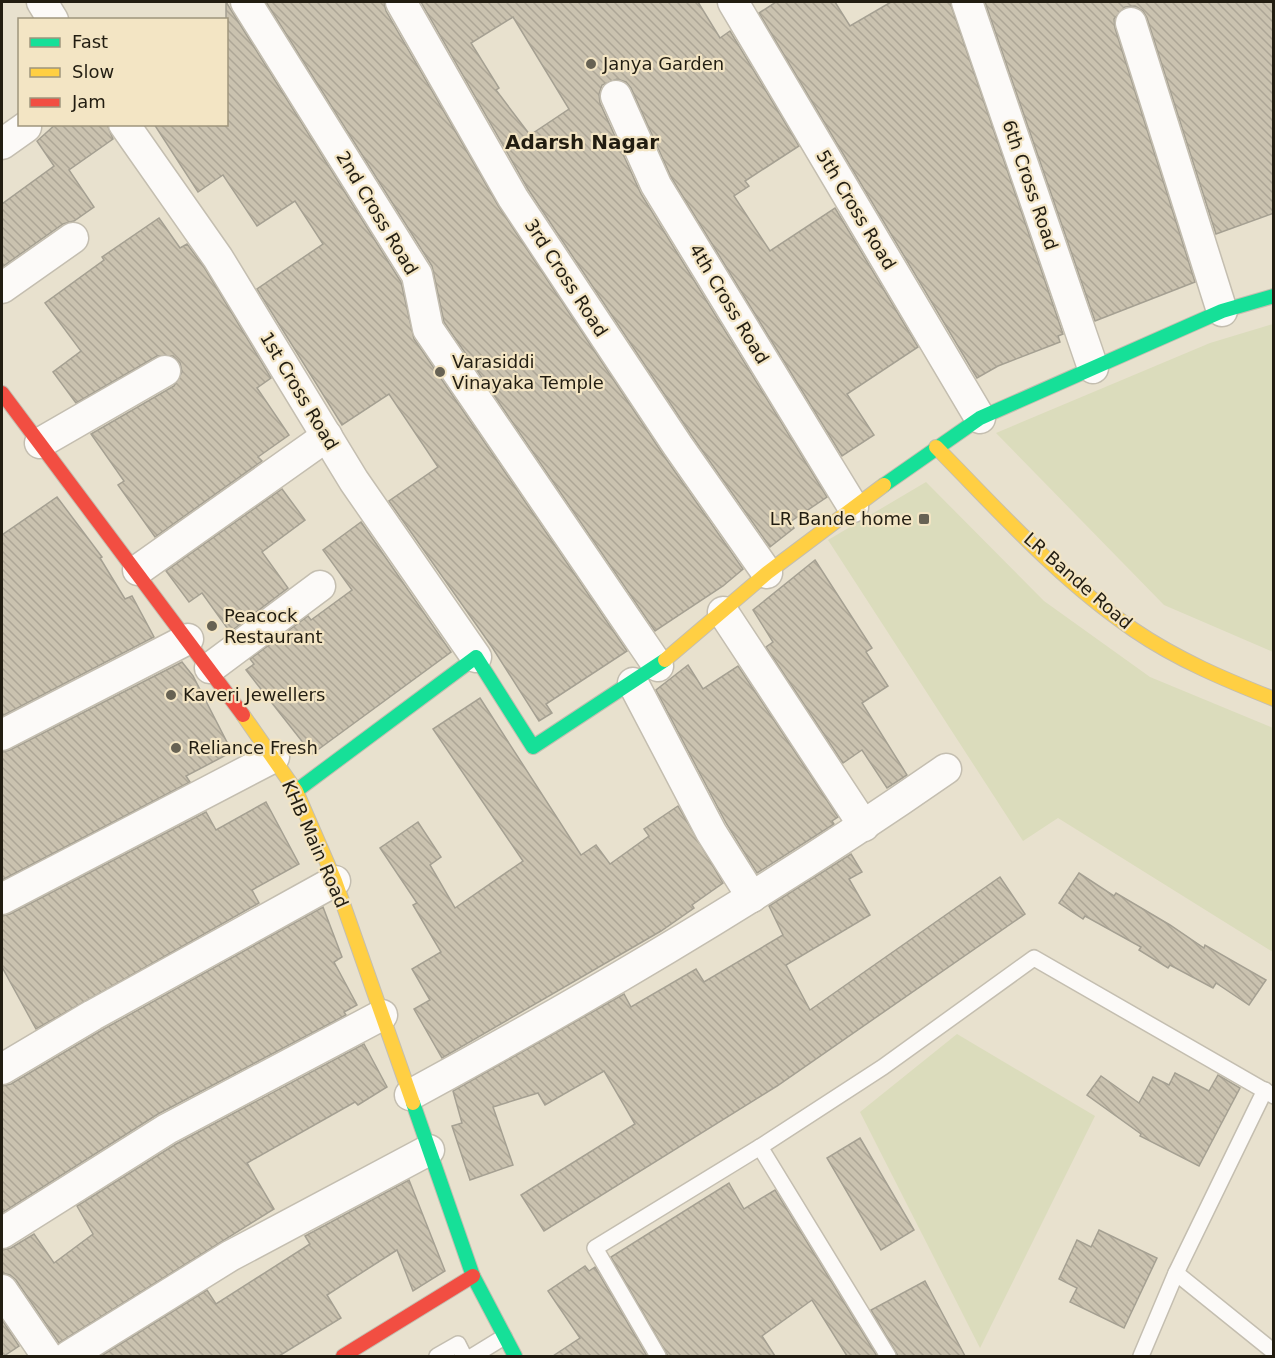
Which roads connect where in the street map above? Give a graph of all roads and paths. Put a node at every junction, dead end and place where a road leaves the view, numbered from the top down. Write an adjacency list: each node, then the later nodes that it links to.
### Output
1 (42, 2): 6 (street)
2 (246, 2): 30 (street, 2nd Cross Road)
3 (401, 2): 25 (street, 3rd Cross Road)
4 (733, 2): 19 (street, 5th Cross Road)
5 (967, 2): 16 (street, 6th Cross Road)
6 (52, 18)
7 (1131, 22): 15 (street)
8 (616, 96): 23 (street, 4th Cross Road)
9 (125, 126): 20 (street, 1st Cross Road)
10 (26, 127): 11 (street)
11 (2, 144)
12 (73, 238): 13 (street)
13 (2, 288)
14 (1274, 296): 15 (street)
15 (1222, 311): 16 (street)
16 (1094, 368): 19 (street)
17 (165, 371): 21 (street)
18 (2, 393): 21 (street, KHB Main Road)
19 (980, 418): 22 (street)
20 (327, 436): 24 (street); 29 (street, 1st Cross Road)
21 (40, 443): 24 (street, KHB Main Road)
22 (936, 447): 23 (street); 33 (street, LR Bande Road)
23 (853, 507): 25 (street)
24 (138, 570): 28 (street, KHB Main Road)
25 (767, 573): 27 (street)
26 (320, 586): 31 (street)
27 (723, 612): 30 (street); 38 (street)
28 (188, 639): 31 (street, KHB Main Road); 34 (street)
29 (476, 657): 32 (street); 37 (street)
30 (658, 666): 32 (street)
31 (210, 668): 35 (street, KHB Main Road)
32 (633, 683): 40 (street)
33 (1274, 699)
34 (2, 735)
35 (274, 758): 37 (street, KHB Main Road); 41 (street)
36 (946, 769): 38 (street)
37 (296, 791): 39 (street, KHB Main Road)
38 (864, 826): 40 (street)
39 (335, 881): 42 (street, KHB Main Road); 43 (street)
40 (752, 897): 45 (street)
41 (2, 899)
42 (382, 1015): 45 (street, KHB Main Road); 48 (street)
43 (2, 1069)
44 (1269, 1093): 46 (lane); 49 (lane)
45 (410, 1095): 47 (street, KHB Main Road)
46 (760, 1147): 61 (lane); 62 (lane)
47 (429, 1150): 50 (street, KHB Main Road); 55 (street)
48 (2, 1233)
49 (1176, 1273): 53 (lane); 63 (lane)
50 (473, 1276): 52 (street, KHB Main Road); 56 (street)
51 (2, 1290): 54 (street)
52 (504, 1337): 59 (lane); 60 (street, KHB Main Road)
53 (1274, 1352)
54 (46, 1356)
55 (69, 1356)
56 (343, 1356)
57 (437, 1356): 58 (lane)
58 (464, 1356)
59 (473, 1356)
60 (515, 1356)
61 (658, 1356)
62 (888, 1356)
63 (1141, 1356)

